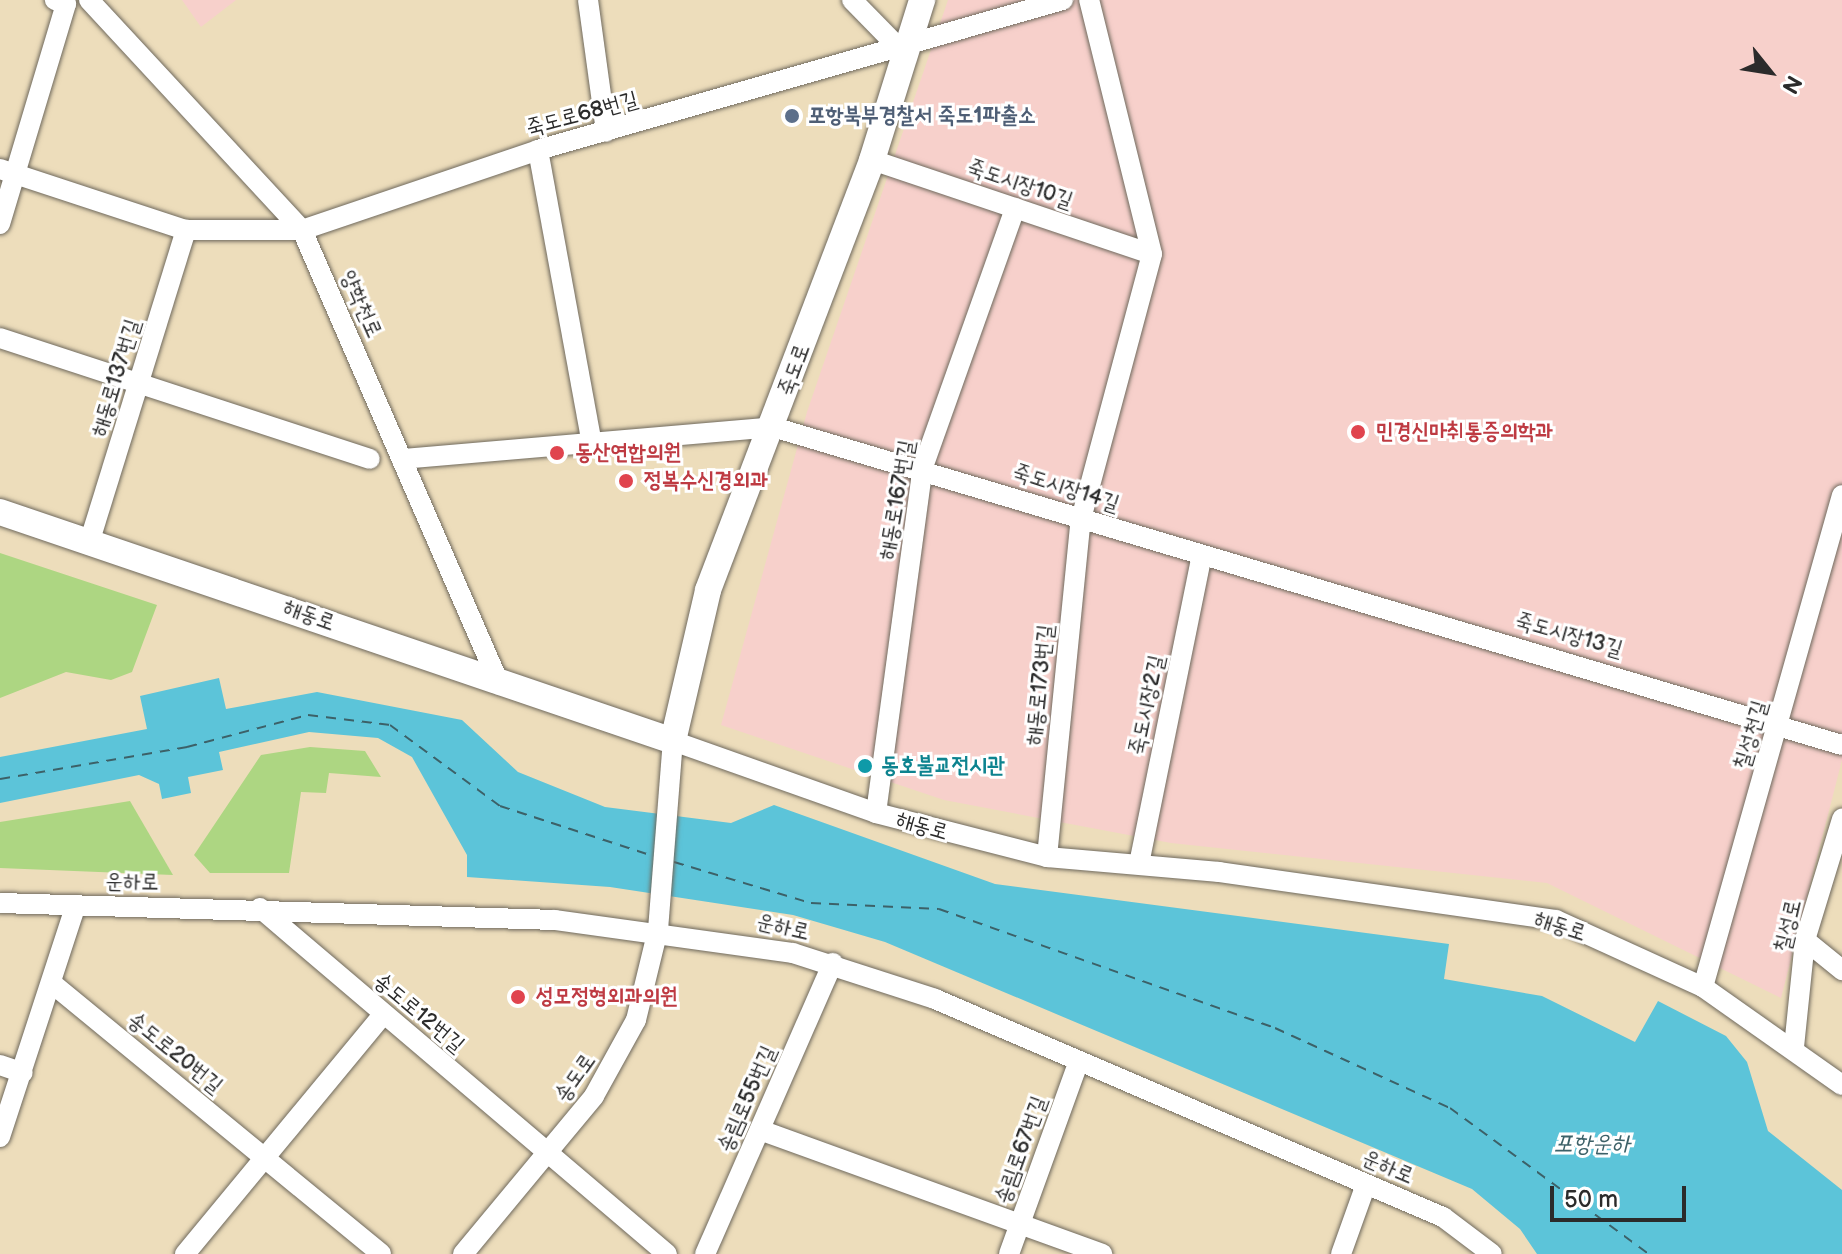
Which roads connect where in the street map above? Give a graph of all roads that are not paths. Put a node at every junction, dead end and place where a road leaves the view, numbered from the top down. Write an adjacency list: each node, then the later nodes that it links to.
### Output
1 (89, 0): 16 (street, 양학천로)
2 (588, 0): 9 (street)
3 (852, 0): 8 (street)
4 (922, 0): 8 (main road, 죽도로)
5 (1063, 0): 8 (street, 죽도로68번길)
6 (1089, 0): 17 (street)
7 (61, 2): 12 (street)
8 (903, 52): 9 (street, 죽도로68번길); 11 (main road, 죽도로)
9 (606, 132): 10 (street, 죽도로68번길)
10 (538, 150): 16 (street, 죽도로68번길); 21 (street)
11 (872, 160): 13 (street, 죽도시장10길); 20 (main road, 죽도로)
12 (9, 172): 14 (street); 15 (street, 죽도로68번길)
13 (1015, 208): 17 (street, 죽도시장10길); 24 (street, 해동로167번길)
14 (0, 224)
15 (186, 230): 16 (street, 죽도로68번길); 19 (street, 해동로137번길)
16 (302, 230): 23 (street, 양학천로)
17 (1152, 254): 27 (street, 해동로173번길)
18 (0, 338): 19 (street)
19 (140, 386): 22 (street); 28 (street, 해동로137번길)
20 (773, 427): 21 (street, 죽도시장14길); 24 (street, 죽도시장14길); 33 (main road, 죽도로)
21 (591, 438): 23 (street, 죽도시장14길)
22 (370, 459)
23 (402, 459): 31 (street, 양학천로)
24 (923, 467): 27 (street, 죽도시장14길); 35 (street, 해동로167번길)
25 (1842, 495): 32 (street, 칠성천길)
26 (0, 512): 28 (main road, 해동로)
27 (1081, 519): 29 (street, 죽도시장14길); 37 (street, 해동로173번길)
28 (90, 540): 31 (main road, 해동로)
29 (1202, 555): 30 (street, 죽도시장14길); 38 (street, 죽도시장2길)
30 (1344, 593): 32 (street, 죽도시장13길)
31 (500, 685): 33 (main road, 해동로)
32 (1780, 723): 34 (street, 죽도시장13길); 49 (street, 칠성천길)
33 (673, 741): 35 (street, 해동로); 44 (street, 송도로)
34 (1842, 745)
35 (876, 813): 37 (street, 해동로)
36 (1842, 819): 39 (street, 칠성로)
37 (1047, 857): 38 (street, 해동로)
38 (1139, 864): 49 (street, 해동로)
39 (1824, 880): 40 (street); 45 (street, 칠성로)
40 (1842, 894)
41 (0, 903): 42 (street, 운하로)
42 (76, 905): 43 (street, 운하로); 48 (street)
43 (260, 908): 44 (street, 운하로); 50 (street, 송도로12번길)
44 (658, 930): 46 (street, 운하로); 58 (street, 송도로)
45 (1805, 940): 47 (street); 51 (street, 칠성로)
46 (833, 963): 52 (street, 운하로); 56 (street, 송림로55번길)
47 (1842, 970)
48 (54, 985): 54 (street); 59 (street, 송도로20번길)
49 (1703, 987): 51 (street, 해동로)
50 (383, 1015): 58 (street, 송도로12번길); 59 (street)
51 (1794, 1047): 55 (street, 해동로)
52 (1078, 1063): 60 (street, 운하로); 61 (street, 송림로67번길)
53 (0, 1065): 54 (street)
54 (23, 1073): 57 (street)
55 (1842, 1085)
56 (760, 1130): 61 (street); 66 (street, 송림로55번길)
57 (0, 1137)
58 (548, 1152): 64 (street, 송도로); 65 (street, 송도로12번길)
59 (267, 1157): 62 (street); 63 (street, 송도로20번길)
60 (1366, 1184): 69 (street); 70 (street, 운하로)
61 (1020, 1224): 67 (street, 송림로67번길); 68 (street)
62 (185, 1254)
63 (381, 1254)
64 (463, 1254)
65 (667, 1254)
66 (705, 1254)
67 (1009, 1254)
68 (1102, 1254)
69 (1341, 1254)
70 (1492, 1254)

